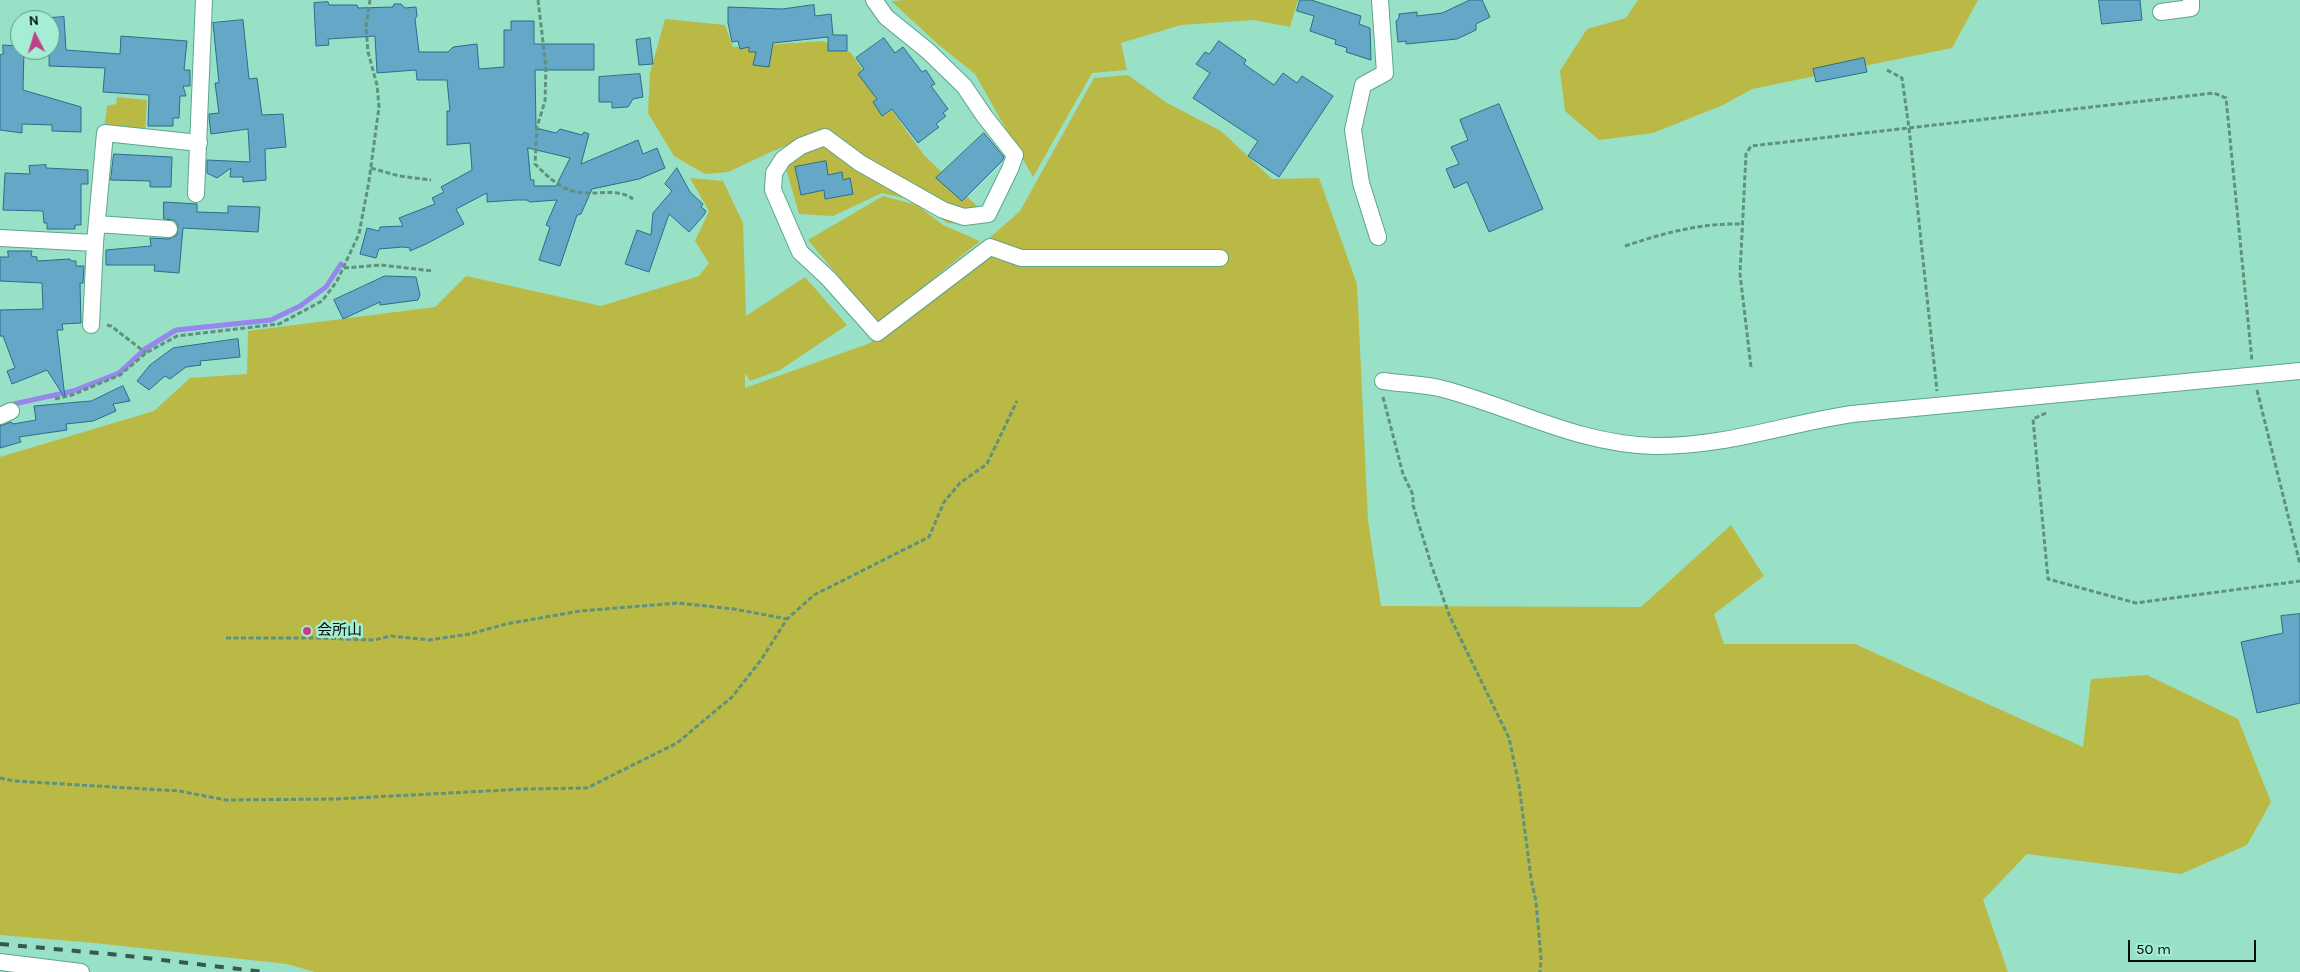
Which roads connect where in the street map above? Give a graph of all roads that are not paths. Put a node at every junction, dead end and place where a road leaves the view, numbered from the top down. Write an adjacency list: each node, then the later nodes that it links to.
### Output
1 (204, 0): 6 (street)
2 (874, 0): 13 (street)
3 (1380, 0): 10 (street)
4 (2191, 0): 5 (street)
5 (2161, 12)
6 (199, 143): 7 (street); 8 (street)
7 (196, 194)
8 (97, 224): 9 (street); 12 (street)
9 (169, 229)
10 (1378, 237)
11 (0, 238): 12 (street)
12 (95, 243): 14 (street)
13 (1220, 258)
14 (91, 325)
15 (2300, 370): 16 (street)
16 (1383, 381)
17 (0, 962): 18 (street)
18 (81, 972)

